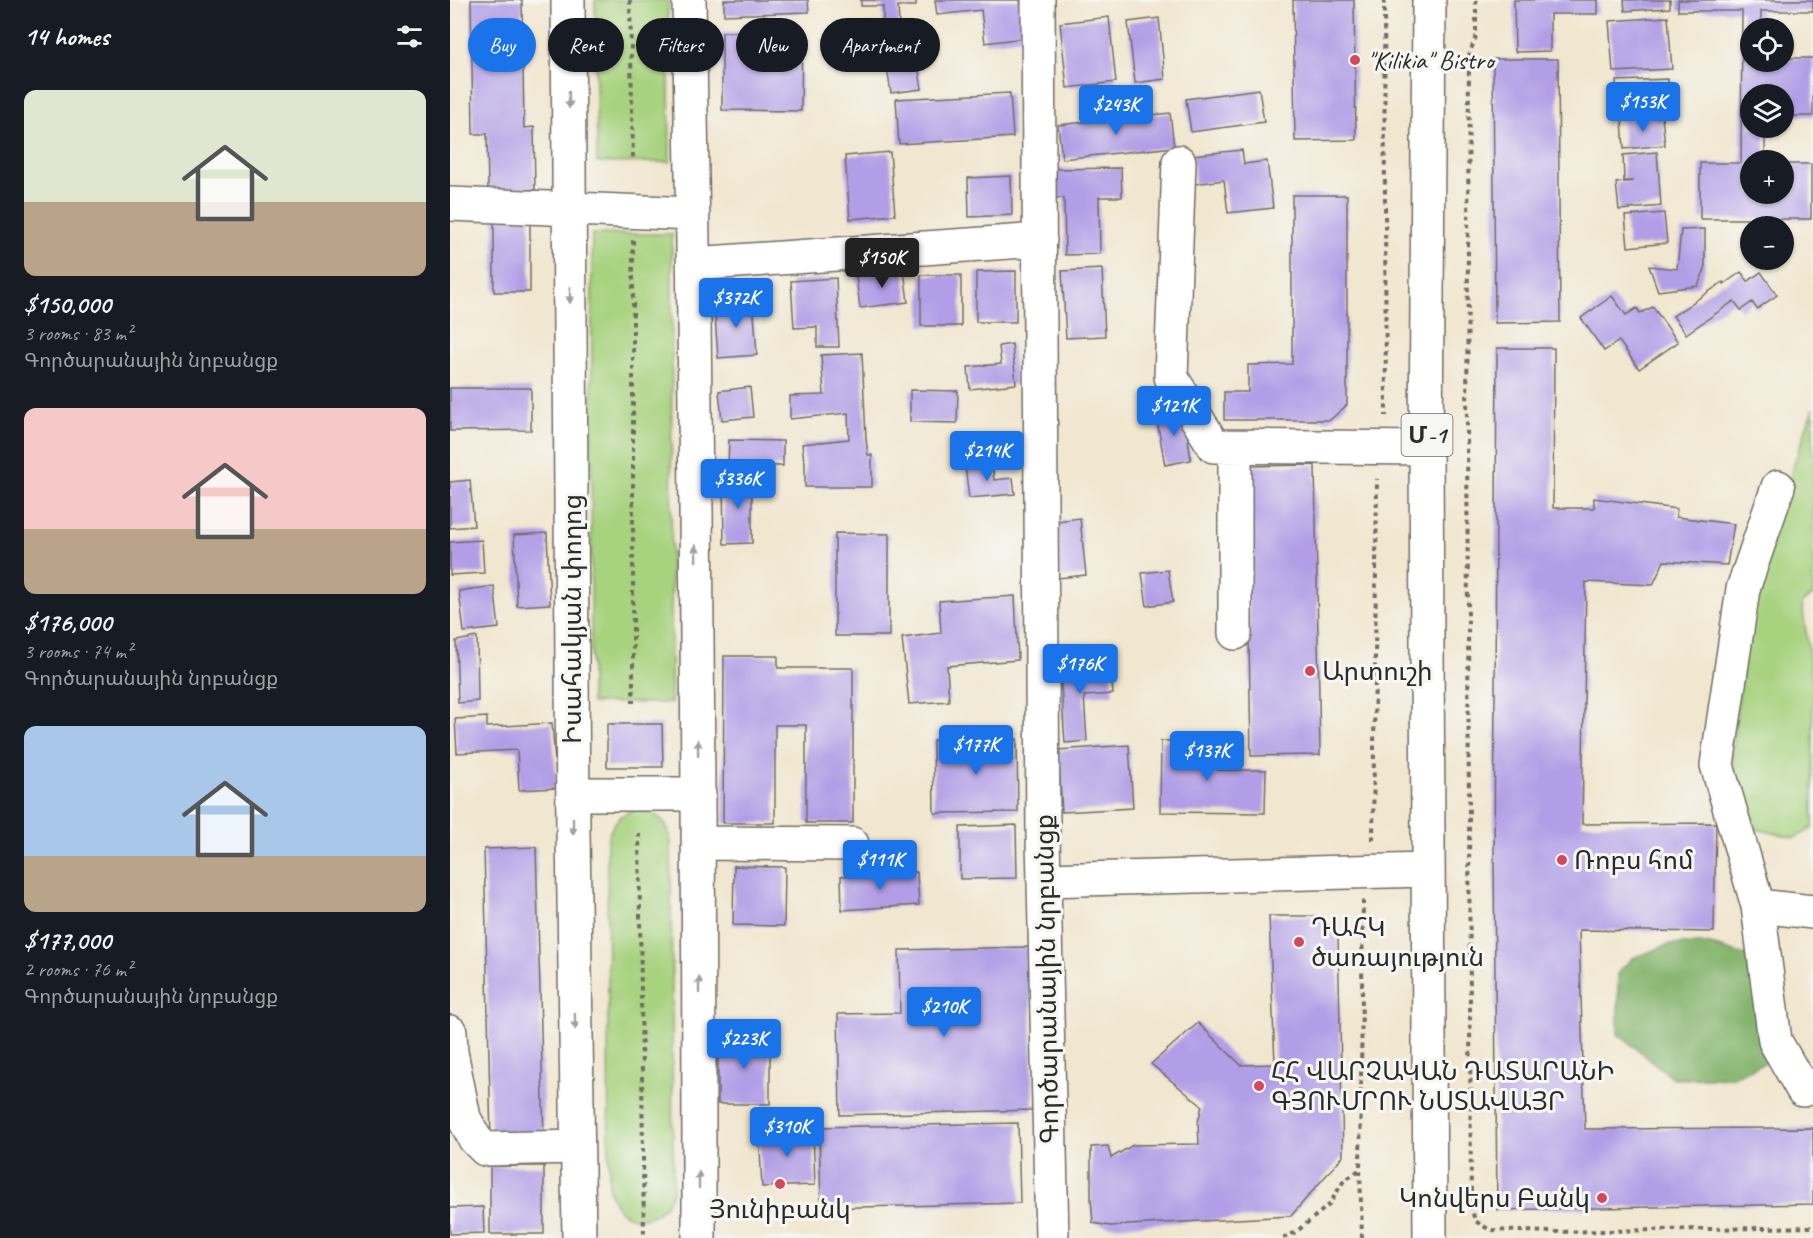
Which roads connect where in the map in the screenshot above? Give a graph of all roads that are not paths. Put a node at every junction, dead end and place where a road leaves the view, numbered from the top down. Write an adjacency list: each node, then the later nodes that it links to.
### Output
1 (568, 0): 7 (main road, Իսահակյան փողոց, one-way to 7)
2 (689, 0): 8 (main road)
3 (1038, 0): 9 (main road, Գործարանային նրբանցք)
4 (1429, 0): 12 (main road, Մ-1)
5 (1179, 162): 11 (main road)
6 (450, 204): 7 (main road)
7 (570, 209): 8 (main road); 15 (main road, Իսահակյան փողոց, one-way to 15)
8 (693, 214): 10 (main road)
9 (1040, 240): 10 (main road); 20 (main road, Գործարանային նրբանցք)
10 (694, 264): 16 (main road, one-way to 10)
11 (1235, 447): 12 (main road); 14 (main road)
12 (1426, 448): 19 (main road, Մ-1)
13 (1778, 488): 21 (main road)
14 (1235, 633)
15 (573, 794): 16 (main road); 25 (main road, Իսահակյան փողոց, one-way to 25)
16 (699, 794): 17 (main road)
17 (699, 843): 18 (main road); 27 (main road, one-way to 17)
18 (852, 844)
19 (1427, 870): 20 (main road); 29 (main road, Մ-1)
20 (1044, 880): 28 (main road, Գործարանային նրբանցք)
21 (1758, 906): 22 (main road); 24 (main road)
22 (1813, 912)
23 (450, 1032): 25 (main road)
24 (1813, 1084)
25 (577, 1147): 26 (main road, Իսահակյան փողոց)
26 (579, 1238)
27 (699, 1238)
28 (1052, 1238)
29 (1430, 1238)

